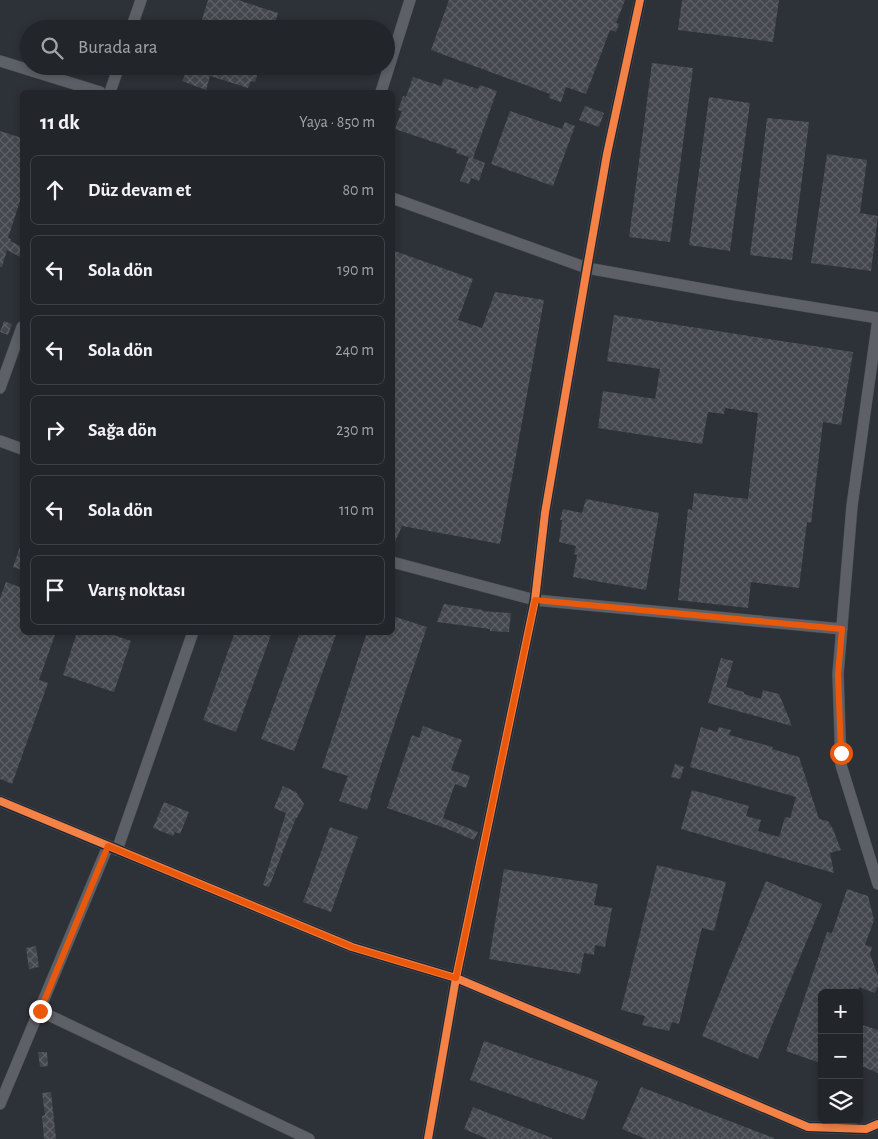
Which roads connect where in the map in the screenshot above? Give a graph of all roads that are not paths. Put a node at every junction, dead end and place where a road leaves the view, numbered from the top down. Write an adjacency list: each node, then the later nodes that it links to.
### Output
1 (141, 0): 4 (street)
2 (410, 0): 5 (street)
3 (640, 0): 15 (street)
4 (134, 20)
5 (395, 48)
6 (0, 61): 7 (street)
7 (20, 67)
8 (45, 75): 11 (street)
9 (115, 75): 12 (street)
10 (386, 75): 13 (street)
11 (94, 90)
12 (111, 90)
13 (382, 90)
14 (395, 199): 15 (street)
15 (586, 268): 16 (street); 22 (street)
16 (878, 319): 23 (street)
17 (20, 333): 18 (street)
18 (0, 388)
19 (0, 441): 20 (street)
20 (20, 448)
21 (395, 563): 22 (street)
22 (535, 600): 23 (street); 28 (street)
23 (842, 629): 27 (street)
24 (192, 635): 26 (street)
25 (0, 801): 26 (street)
26 (113, 848): 28 (street); 29 (street)
27 (878, 884)
28 (456, 978): 31 (street); 33 (street)
29 (40, 1011): 30 (street); 32 (street)
30 (0, 1104)
31 (878, 1124)
32 (310, 1139)
33 (428, 1139)

